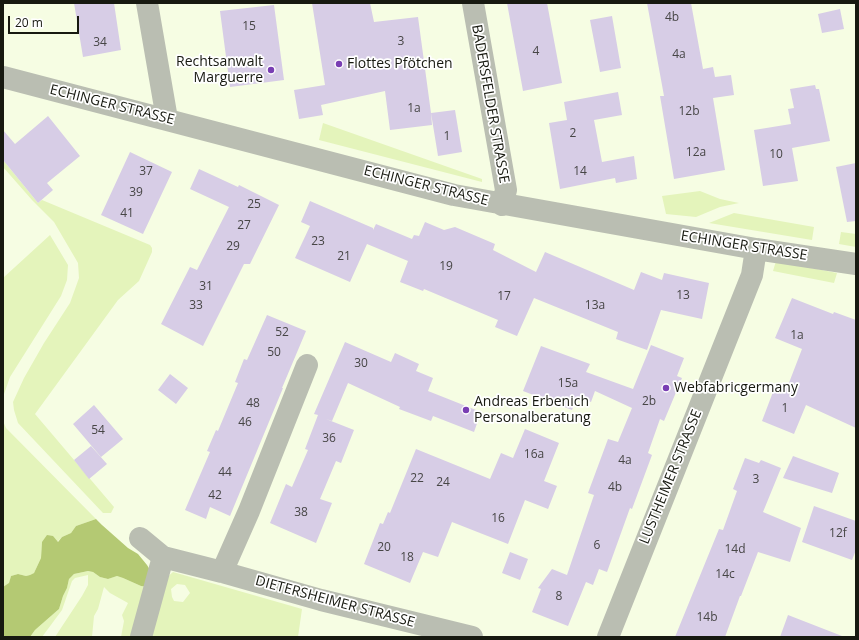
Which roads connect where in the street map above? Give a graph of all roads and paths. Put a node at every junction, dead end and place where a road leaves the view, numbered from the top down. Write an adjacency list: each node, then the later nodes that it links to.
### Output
1 (147, 3): 4 (street)
2 (473, 3): 5 (street, BADERSFELDER STRASSE)
3 (3, 77): 4 (street, ECHINGER STRASSE)
4 (167, 119): 5 (street, ECHINGER STRASSE)
5 (502, 205): 6 (street, ECHINGER STRASSE)
6 (756, 249): 7 (street, ECHINGER STRASSE); 14 (street, LUSTHEIMER STRASSE)
7 (856, 264)
8 (307, 365): 11 (street)
9 (140, 538): 10 (street, DIETERSHEIMER STRASSE)
10 (163, 557): 11 (street, DIETERSHEIMER STRASSE); 12 (street)
11 (222, 572): 13 (street, DIETERSHEIMER STRASSE)
12 (141, 637)
13 (472, 637)
14 (608, 637)

